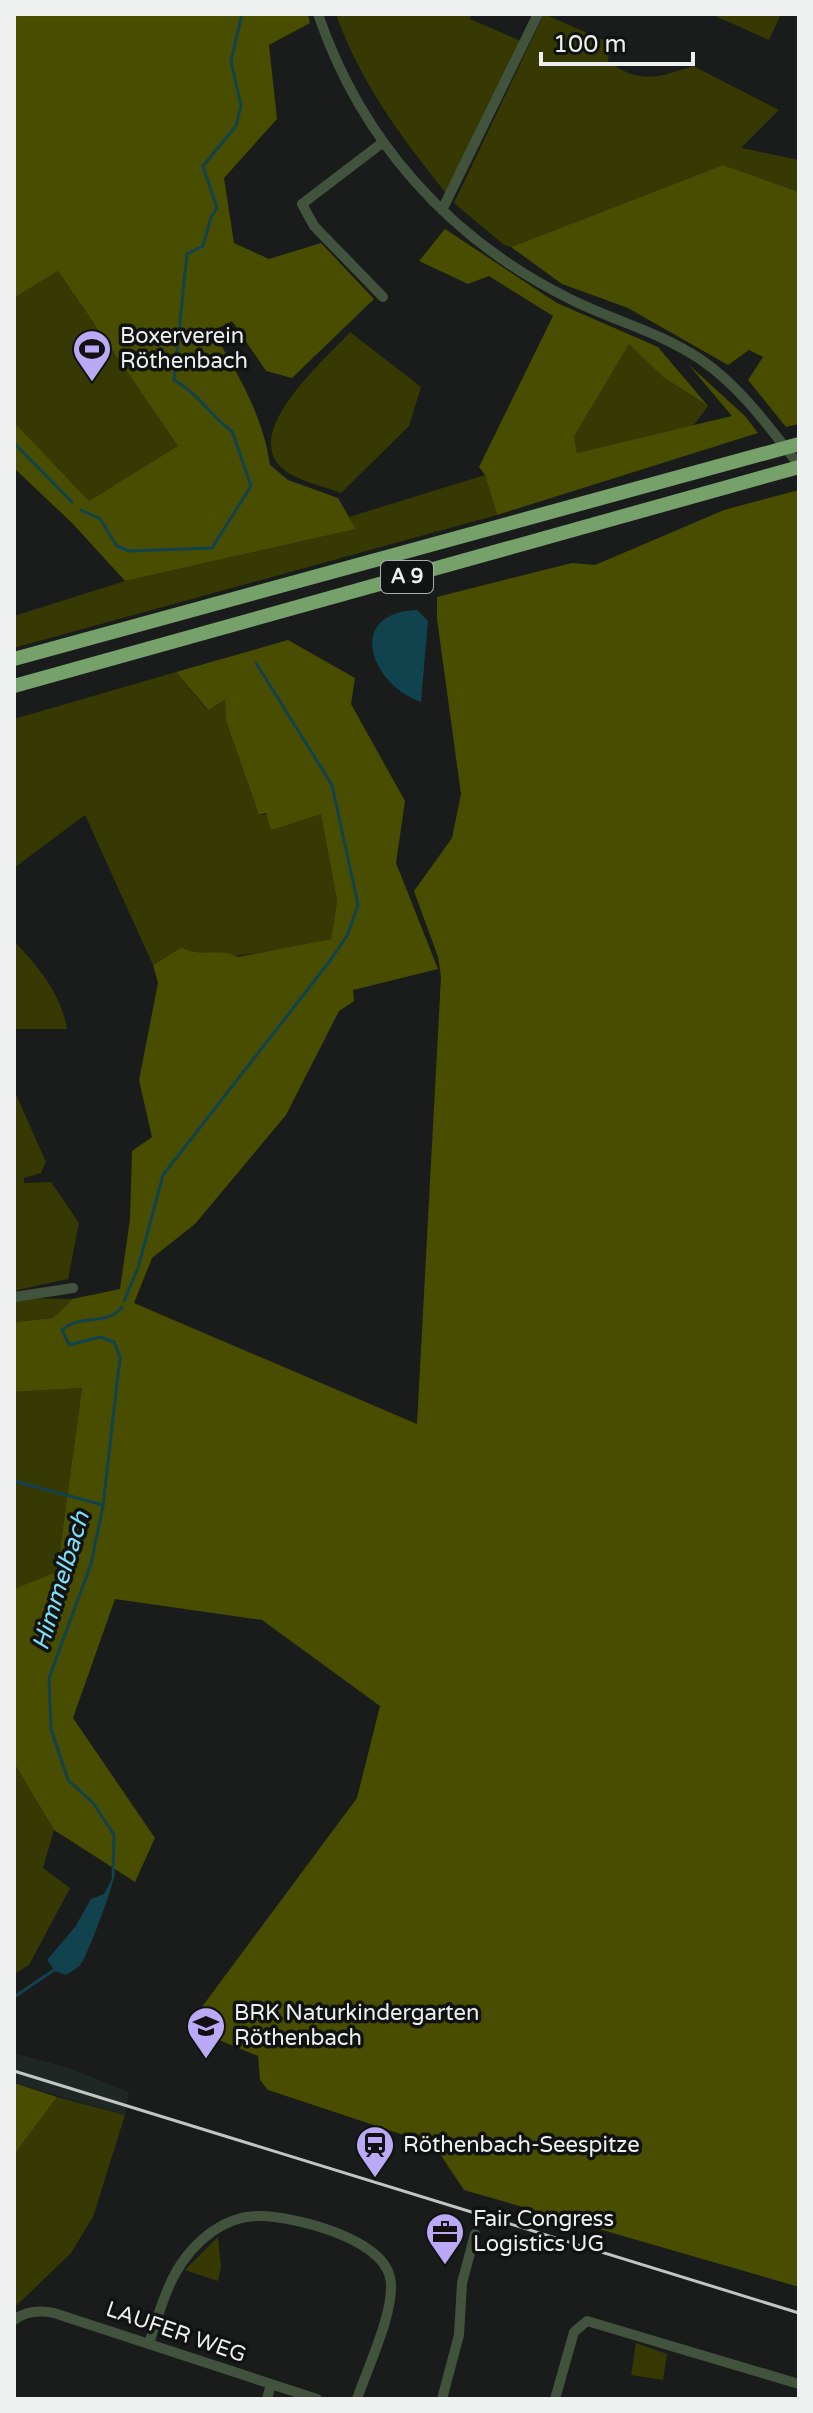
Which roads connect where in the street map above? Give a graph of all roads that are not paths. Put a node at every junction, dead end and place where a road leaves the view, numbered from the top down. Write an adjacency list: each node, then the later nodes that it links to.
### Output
1 (318, 14): 3 (street)
2 (538, 14): 4 (street)
3 (382, 143): 4 (street); 5 (street)
4 (442, 210): 7 (street)
5 (383, 297)
6 (799, 444): 8 (highway, A 9)
7 (799, 466): 9 (highway, A 9)
8 (14, 659)
9 (14, 686)
10 (73, 1288): 11 (street)
11 (14, 1297)
12 (475, 2234): 20 (street)
13 (18, 2317): 14 (street, LAUFER WEG)
14 (149, 2344): 15 (street, LAUFER WEG); 19 (street)
15 (271, 2384): 17 (street); 18 (street, LAUFER WEG)
16 (799, 2384): 21 (street)
17 (267, 2399)
18 (317, 2399)
19 (357, 2399)
20 (442, 2399)
21 (555, 2399)

